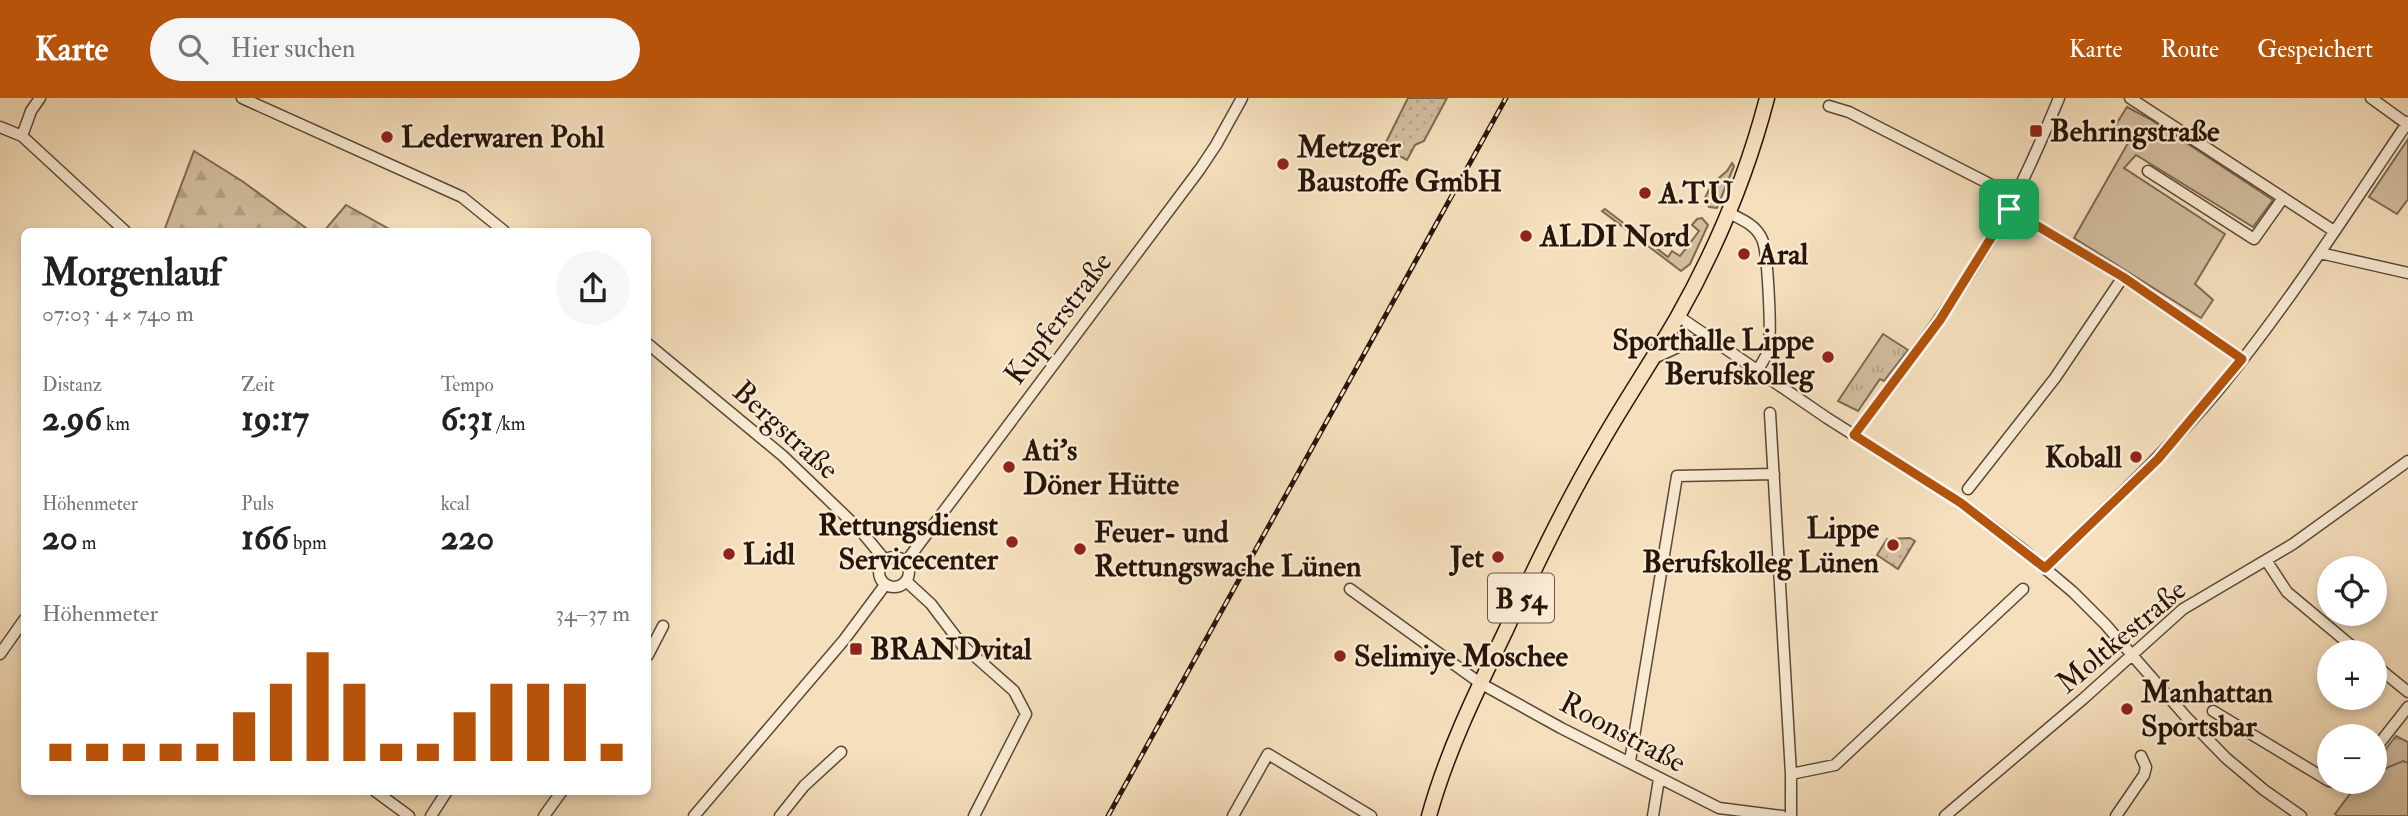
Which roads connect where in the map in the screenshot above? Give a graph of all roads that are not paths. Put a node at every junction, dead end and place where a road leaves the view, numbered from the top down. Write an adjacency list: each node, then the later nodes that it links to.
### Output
1 (40, 98): 11 (street)
2 (242, 98): 18 (street)
3 (1242, 98): 36 (street, Kupferstraße)
4 (1767, 98): 16 (main road, B 54)
5 (2059, 98): 13 (street)
6 (2130, 98): 14 (street)
7 (2371, 98): 9 (street)
8 (1829, 106): 13 (street)
9 (2408, 123): 19 (street)
10 (0, 127): 11 (street)
11 (22, 136): 17 (street)
12 (2148, 171): 14 (street)
13 (2015, 197): 15 (street)
14 (2283, 198): 19 (street)
15 (2009, 209): 22 (street); 30 (street)
16 (1728, 213): 23 (main road, B 54); 28 (street)
17 (122, 228)
18 (500, 228)
19 (2334, 231): 20 (street)
20 (2320, 253): 21 (street); 27 (street)
21 (2408, 273)
22 (2123, 277): 27 (street); 33 (street)
23 (1678, 316): 24 (street); 26 (main road, B 54)
24 (1712, 340): 26 (street); 28 (street)
25 (651, 346): 34 (street, Bergstraße)
26 (1652, 359): 49 (main road, B 54)
27 (2242, 359): 37 (street)
28 (1757, 371): 30 (street)
29 (1770, 413): 32 (street)
30 (1854, 435): 37 (street)
31 (2408, 461): 35 (street, Moltkestraße)
32 (1774, 474): 56 (street); 57 (street)
33 (1968, 489)
34 (885, 560): 36 (street); 39 (street)
35 (2266, 560): 44 (street); 47 (street, Moltkestraße)
36 (905, 562): 38 (street)
37 (2045, 568): 47 (street)
38 (906, 581): 39 (street); 69 (street)
39 (886, 585): 67 (street)
40 (1350, 589): 49 (street, Roonstraße)
41 (2023, 589): 57 (street)
42 (21, 624): 46 (street)
43 (663, 626): 45 (street)
44 (2344, 640)
45 (651, 649)
46 (0, 654)
47 (2132, 654): 63 (street, Moltkestraße); 79 (street)
48 (2387, 675): 50 (street)
49 (1480, 683): 56 (street, Roonstraße); 72 (main road, B 54)
50 (2408, 692)
51 (2408, 707): 53 (street)
52 (2213, 711): 58 (street)
53 (2387, 733)
54 (841, 752): 68 (street)
55 (2141, 756): 78 (street)
56 (1629, 761): 59 (street, Roonstraße)
57 (1791, 774): 75 (street)
58 (2317, 774)
59 (1659, 779): 73 (street); 74 (street, Roonstraße)
60 (380, 795): 64 (street)
61 (444, 795): 65 (street)
62 (559, 795): 66 (street)
63 (1958, 806): 76 (street, Moltkestraße); 77 (street)
64 (409, 816)
65 (431, 816)
66 (544, 816)
67 (694, 816)
68 (780, 816)
69 (974, 816)
70 (1233, 816): 71 (street)
71 (1371, 816)
72 (1429, 816)
73 (1653, 816)
74 (1782, 816)
75 (1791, 816)
76 (1945, 816)
77 (1964, 816)
78 (2116, 816)
79 (2301, 816)

